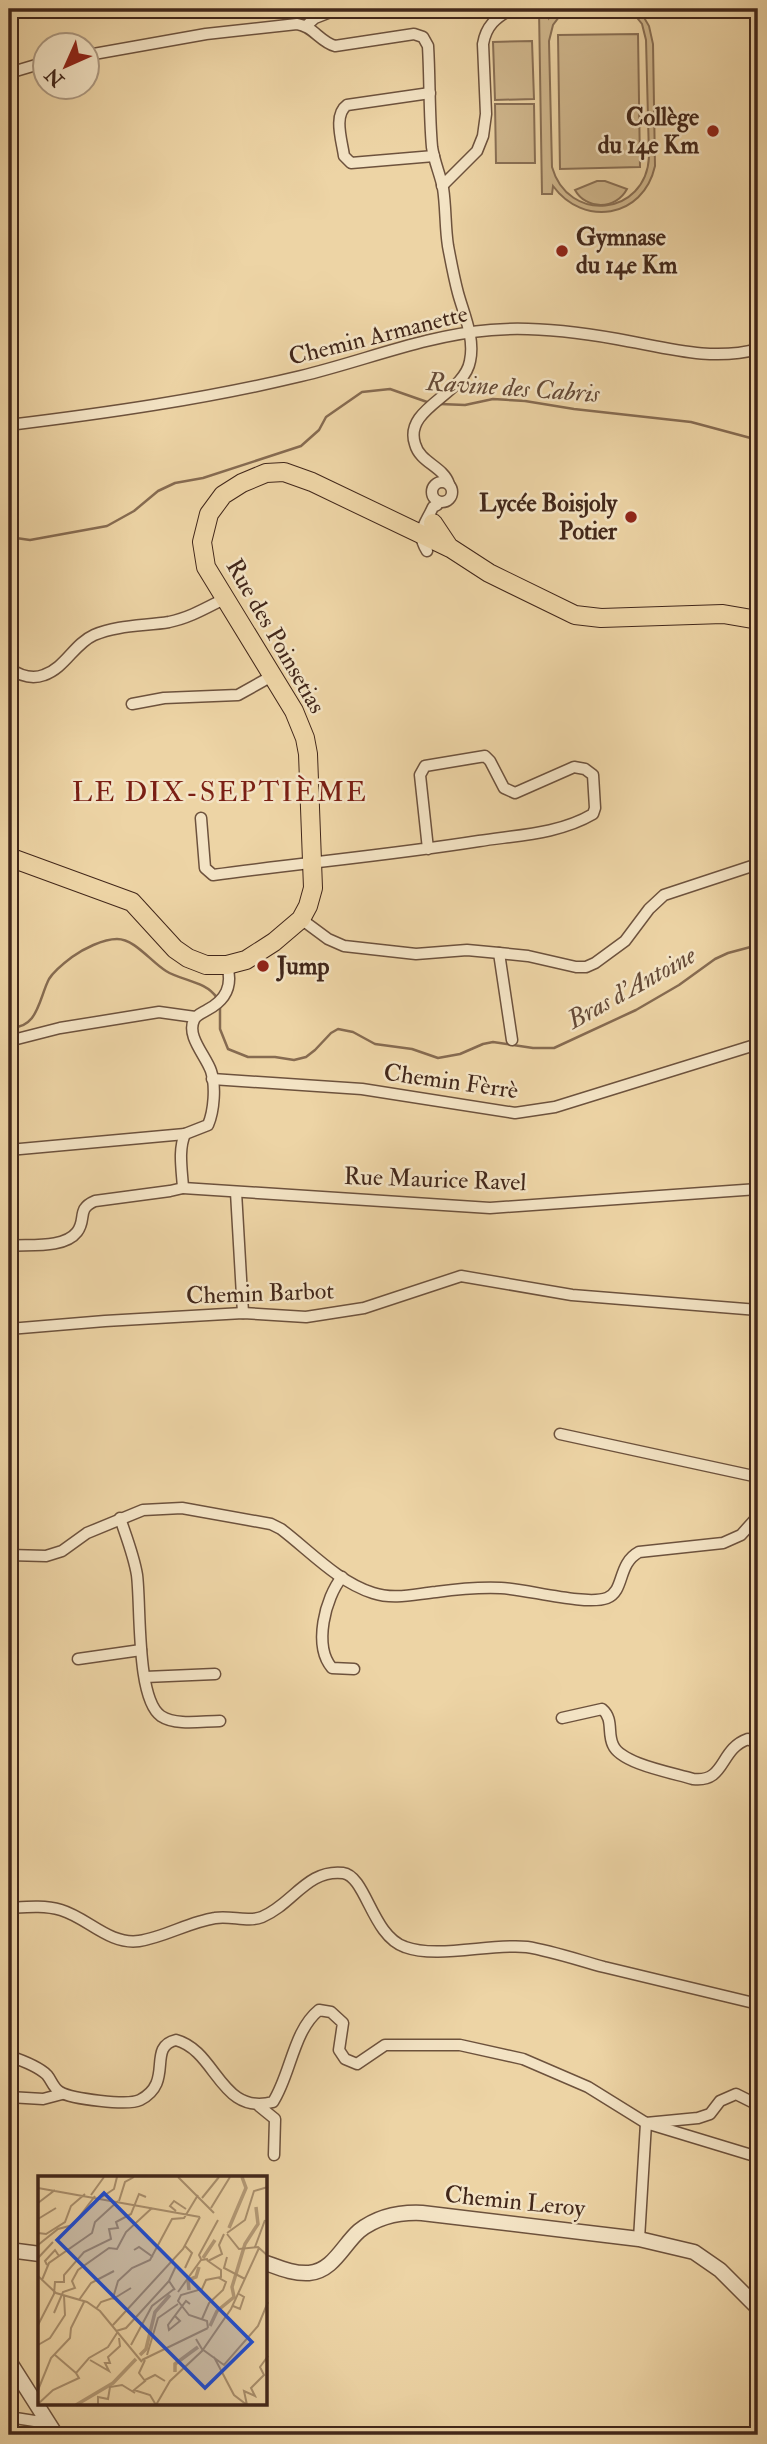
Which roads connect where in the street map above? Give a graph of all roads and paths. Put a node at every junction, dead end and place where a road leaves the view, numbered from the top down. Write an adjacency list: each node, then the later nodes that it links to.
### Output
1 (338, 9): 3 (street)
2 (512, 9): 9 (street)
3 (306, 26): 4 (street); 7 (street)
4 (102, 53)
5 (32, 66): 6 (street)
6 (9, 73)
7 (430, 93): 8 (street); 8 (street)
8 (433, 156): 9 (street)
9 (442, 186): 10 (street)
10 (470, 333): 11 (street, Chemin Armanette); 12 (street, Chemin Armanette); 13 (street)
11 (758, 349)
12 (9, 425)
13 (430, 464): 14 (street); 15 (street)
14 (435, 484): 15 (street); 17 (street)
15 (449, 484): 17 (street)
16 (383, 522): 17 (main road, Rue des Poinsetias); 17 (main road); 18 (main road, Rue des Poinsetias)
17 (429, 527): 19 (main road, Rue des Poinsetias); 19 (main road, Rue des Poinsetias)
18 (224, 599): 20 (street); 21 (main road, Rue des Poinsetias)
19 (755, 619)
20 (9, 668)
21 (272, 676): 22 (street); 26 (main road, Rue des Poinsetias)
22 (132, 704)
23 (201, 818): 26 (street)
24 (429, 849): 24 (street); 26 (street)
25 (9, 857): 30 (main road, Rue des Poinsetias)
26 (311, 862): 28 (main road, Rue des Poinsetias)
27 (758, 864): 29 (street)
28 (301, 919): 29 (street); 30 (main road, Rue des Poinsetias)
29 (499, 953): 32 (street)
30 (227, 965): 31 (street)
31 (195, 1017): 33 (street); 35 (street)
32 (512, 1040)
33 (9, 1041)
34 (758, 1044): 35 (street, Chemin Fèrrè)
35 (212, 1079): 36 (street)
36 (185, 1134): 37 (street); 38 (street)
37 (9, 1150)
38 (183, 1188): 40 (street, Rue Maurice Ravel); 41 (street, Rue Maurice Ravel)
39 (758, 1189): 40 (street, Rue Maurice Ravel)
40 (236, 1192): 43 (street)
41 (9, 1246)
42 (758, 1310): 43 (street, Chemin Barbot)
43 (243, 1313): 44 (street, Chemin Barbot)
44 (9, 1329)
45 (559, 1434): 46 (street)
46 (758, 1477)
47 (758, 1516): 50 (street)
48 (120, 1518): 49 (street); 50 (street); 51 (street)
49 (9, 1555)
50 (342, 1577): 53 (street)
51 (141, 1650): 52 (street); 55 (street)
52 (78, 1659)
53 (354, 1669)
54 (215, 1674): 55 (street)
55 (145, 1677): 57 (street)
56 (562, 1718): 58 (street)
57 (220, 1721)
58 (758, 1744)
59 (9, 1908): 60 (street)
60 (758, 2004)
61 (9, 2056): 62 (street)
62 (62, 2094): 63 (street); 64 (street)
63 (9, 2097)
64 (259, 2105): 66 (street); 67 (street)
65 (758, 2105): 66 (street)
66 (646, 2123): 68 (street); 69 (street)
67 (274, 2155)
68 (758, 2157)
69 (639, 2239): 72 (street, Chemin Leroy); 73 (street, Chemin Leroy)
70 (9, 2250): 71 (street)
71 (38, 2254)
72 (268, 2264)
73 (758, 2308)
74 (9, 2361): 76 (street)
75 (9, 2417): 76 (street)
76 (46, 2420): 77 (street)
77 (56, 2435)

